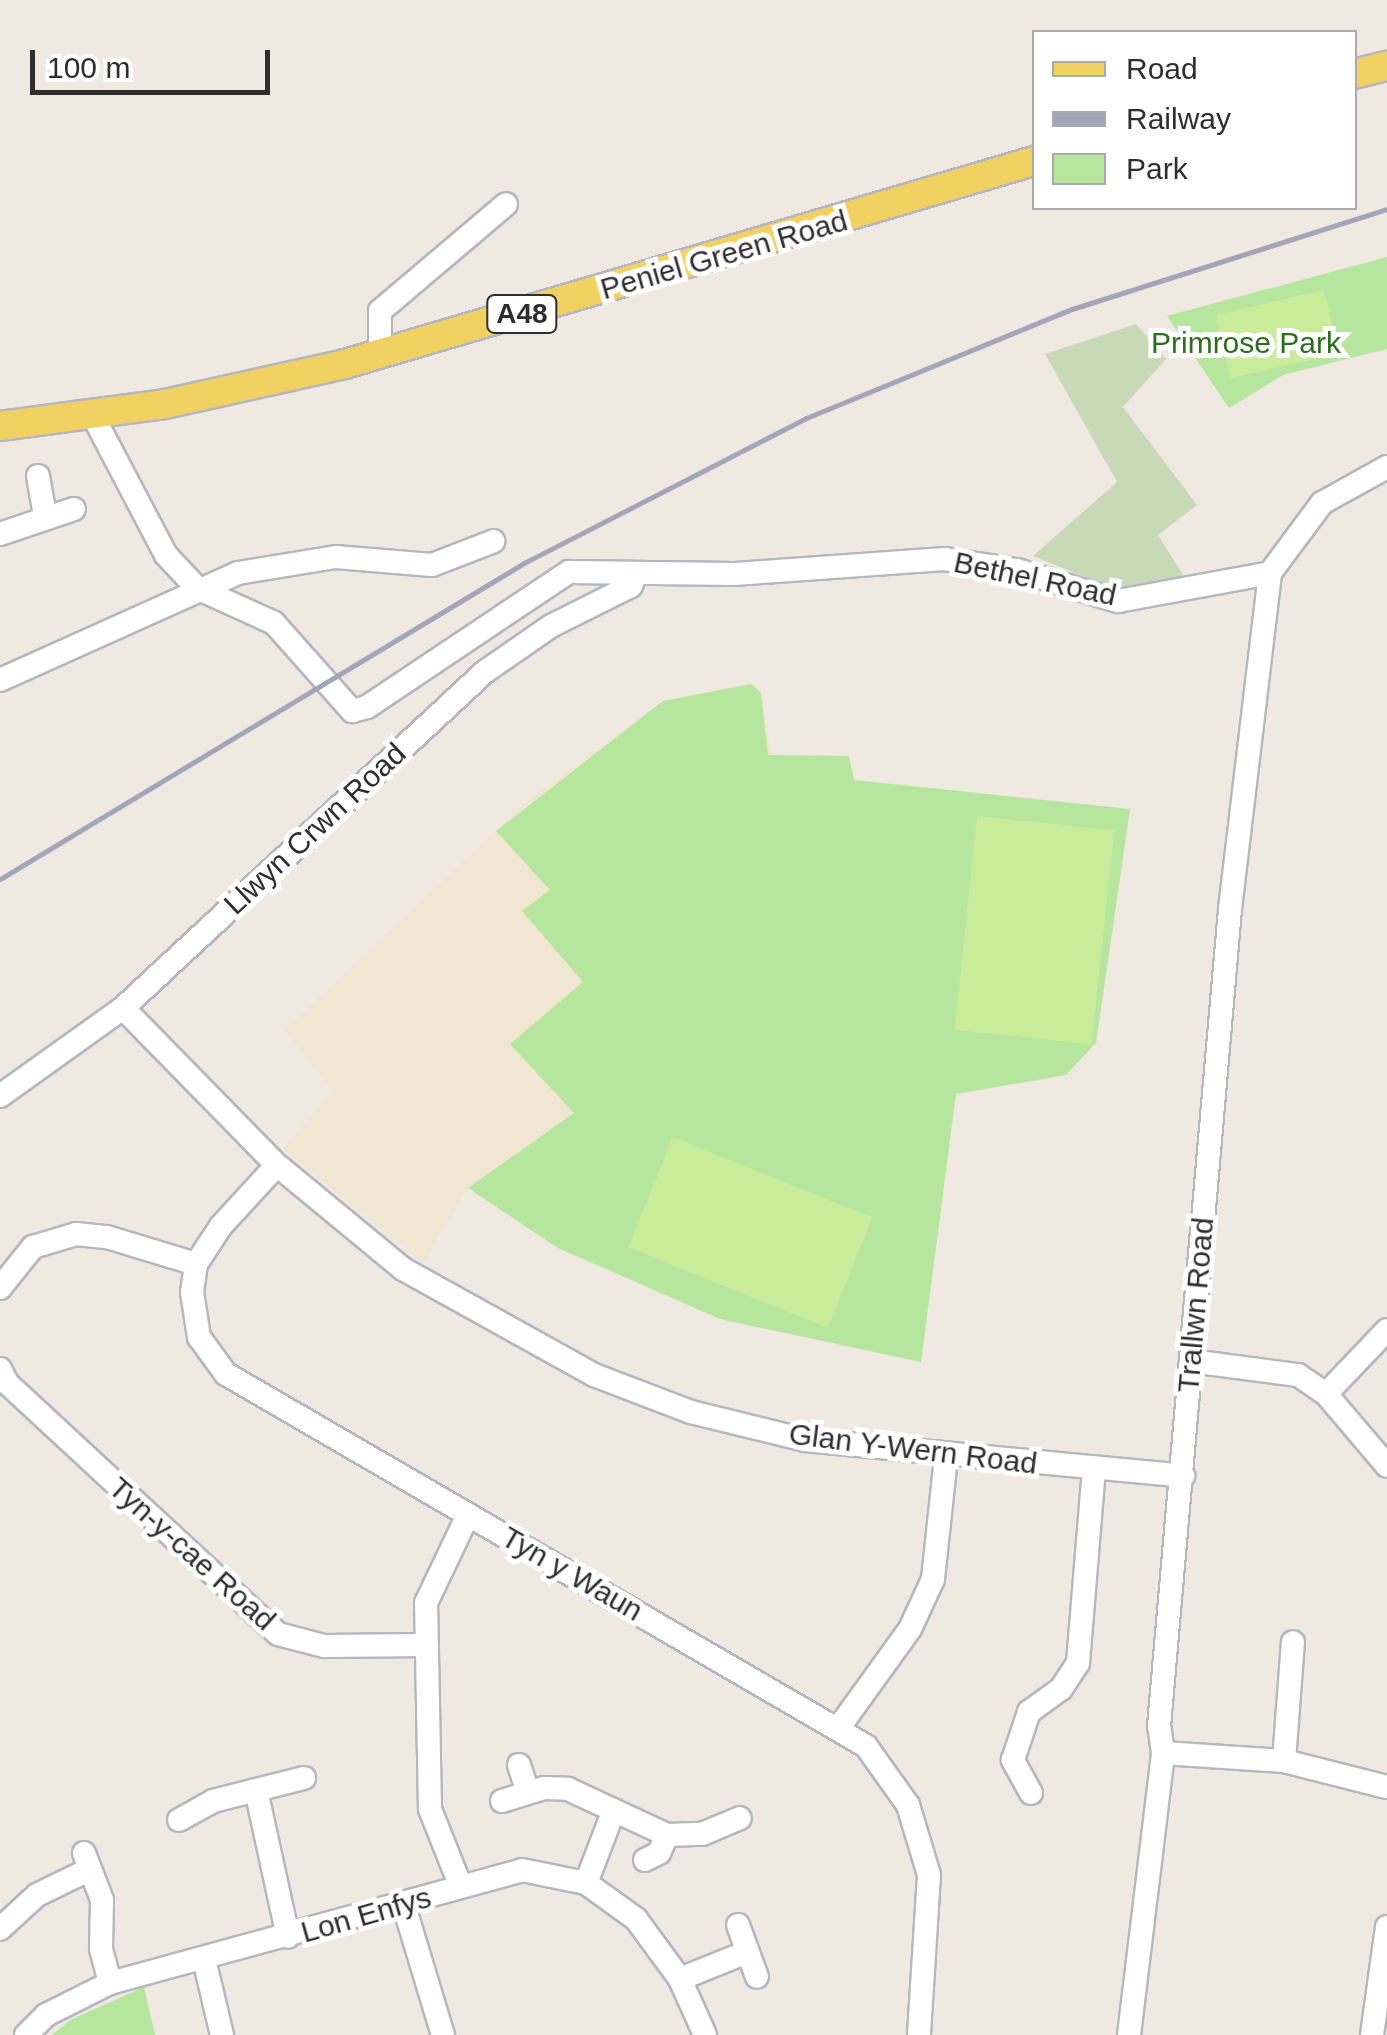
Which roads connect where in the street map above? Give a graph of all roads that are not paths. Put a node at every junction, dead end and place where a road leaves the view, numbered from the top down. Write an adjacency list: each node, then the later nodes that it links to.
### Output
1 (1387, 66): 2 (main road)
2 (1357, 73)
3 (1032, 162): 5 (main road, Peniel Green Road / A48)
4 (506, 204): 5 (street)
5 (380, 354): 6 (main road, Peniel Green Road / A48)
6 (93, 416): 7 (main road, Peniel Green Road / A48); 16 (street)
7 (0, 426)
8 (1387, 467): 15 (street)
9 (38, 476): 11 (street)
10 (74, 509): 11 (street)
11 (46, 515): 12 (street)
12 (0, 534)
13 (494, 541): 16 (street)
14 (636, 574): 15 (street, Bethel Road); 17 (street, Bethel Road); 18 (street, Llwyn Crwn Road)
15 (1270, 574): 26 (street, Trallwn Road)
16 (197, 588): 17 (street, Bethel Road); 19 (street)
17 (463, 643): 18 (street)
18 (486, 671): 20 (street, Llwyn Crwn Road)
19 (0, 680)
20 (123, 1008): 21 (street, Llwyn Crwn Road); 22 (street, Glan Y-Wern Road)
21 (0, 1096)
22 (278, 1165): 23 (street); 29 (street, Glan Y-Wern Road)
23 (196, 1264): 24 (street); 33 (street, Tyn y Waun)
24 (0, 1288)
25 (1387, 1330): 28 (street)
26 (1191, 1361): 28 (street); 32 (street, Trallwn Road)
27 (0, 1368): 35 (street, Tyn-y-cae Road)
28 (1326, 1394): 30 (street)
29 (946, 1457): 31 (street, Glan Y-Wern Road); 36 (street)
30 (1387, 1466)
31 (1094, 1468): 32 (street, Glan Y-Wern Road); 44 (street)
32 (1183, 1476): 37 (street, Trallwn Road)
33 (468, 1515): 35 (street); 36 (street, Tyn y Waun)
34 (1293, 1642): 38 (street)
35 (427, 1645): 52 (street)
36 (840, 1726): 68 (street, Tyn y Waun)
37 (1164, 1753): 38 (street); 69 (street, Trallwn Road)
38 (1284, 1761): 41 (street)
39 (519, 1766): 43 (street)
40 (304, 1778): 42 (street)
41 (1387, 1787)
42 (256, 1790): 48 (street); 57 (street)
43 (528, 1792): 45 (street); 46 (street)
44 (1031, 1794)
45 (502, 1801)
46 (614, 1810): 49 (street); 51 (street)
47 (740, 1818): 49 (street)
48 (179, 1820)
49 (668, 1835): 50 (street)
50 (645, 1860)
51 (586, 1883): 52 (street, Lon Enfys); 62 (street, Lon Enfys)
52 (461, 1886): 53 (street, Lon Enfys)
53 (404, 1906): 57 (street, Lon Enfys); 66 (street)
54 (738, 1925): 59 (street)
55 (1387, 1927): 58 (street)
56 (0, 1929): 63 (street)
57 (288, 1937): 60 (street, Lon Enfys)
58 (1384, 1951): 70 (street)
59 (747, 1952): 61 (street); 62 (street)
60 (204, 1958): 63 (street, Lon Enfys); 65 (street)
61 (758, 1977)
62 (680, 1979): 67 (street, Lon Enfys)
63 (110, 1982): 64 (street, Lon Enfys)
64 (26, 2035)
65 (222, 2035)
66 (443, 2035)
67 (706, 2035)
68 (919, 2035)
69 (1129, 2035)
70 (1372, 2035)

